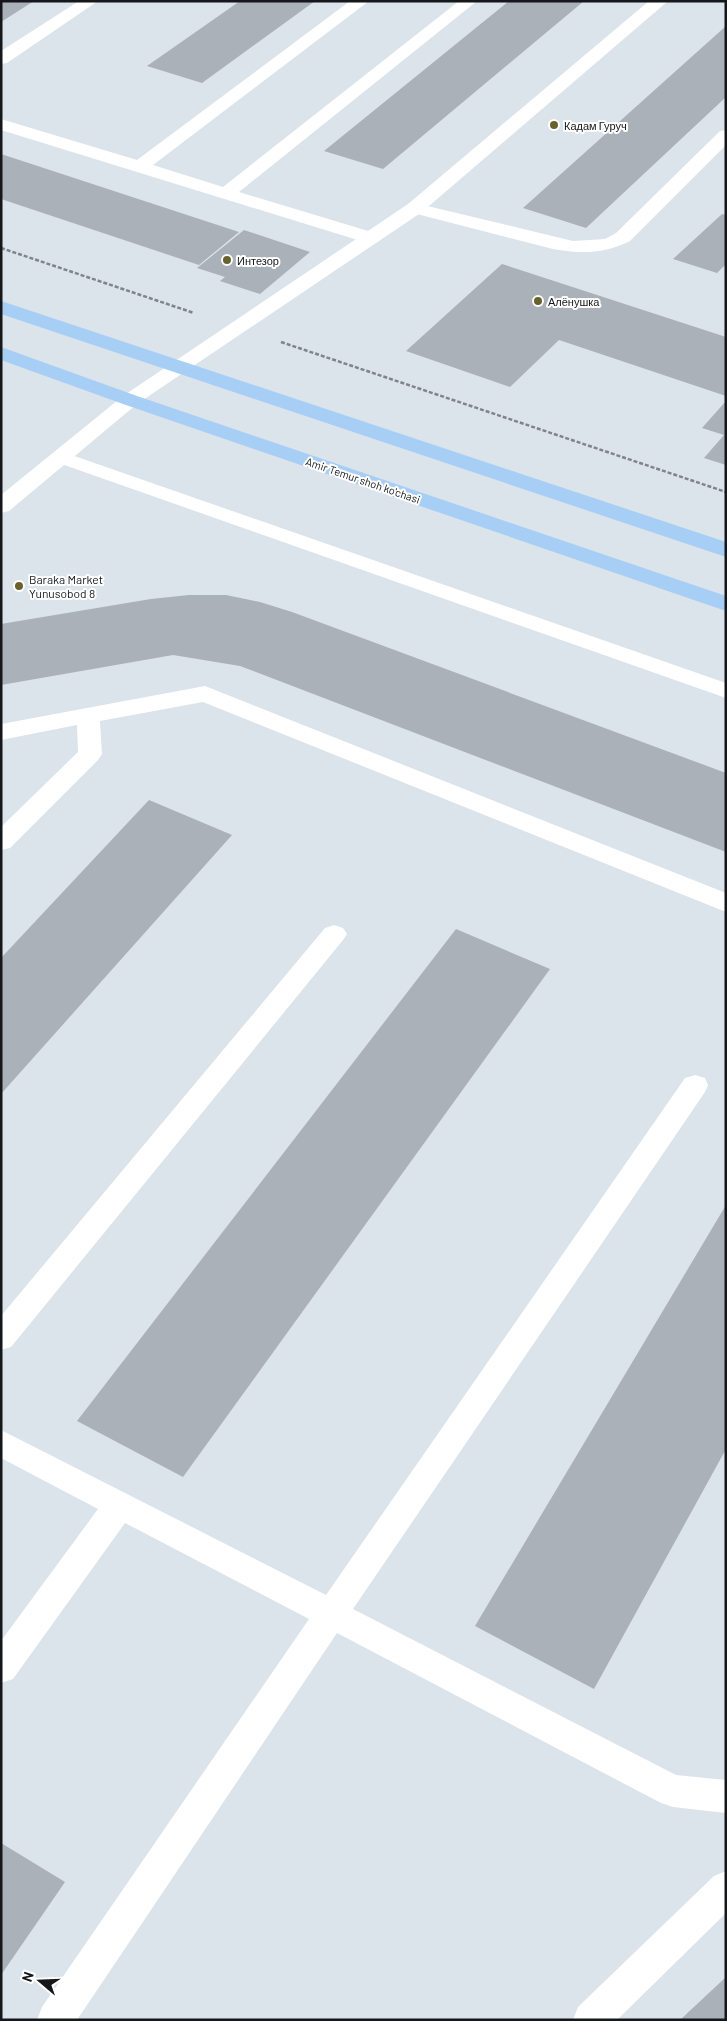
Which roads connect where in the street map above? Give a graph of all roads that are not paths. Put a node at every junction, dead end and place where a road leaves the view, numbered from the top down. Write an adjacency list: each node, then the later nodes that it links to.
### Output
1 (90, 1): 5 (lane)
2 (361, 1): 8 (lane)
3 (469, 1): 9 (lane)
4 (660, 1): 10 (street)
5 (1, 59)
6 (1, 124): 8 (lane)
7 (726, 135): 10 (lane)
8 (141, 166): 9 (lane)
9 (226, 193): 11 (lane)
10 (414, 208): 11 (street)
11 (371, 238): 14 (street)
12 (1, 307): 14 (main road)
13 (1, 353): 15 (main road, Amir Temur shoh ko'chasi)
14 (180, 367): 15 (street); 18 (main road)
15 (130, 400): 16 (street); 19 (main road, Amir Temur shoh ko'chasi)
16 (60, 456): 17 (street); 20 (lane)
17 (1, 506)
18 (726, 550)
19 (726, 604)
20 (726, 691)
21 (88, 715): 22 (lane); 23 (lane); 24 (lane)
22 (1, 732)
23 (1, 842)
24 (726, 903)
25 (334, 934): 27 (lane)
26 (695, 1085): 30 (lane)
27 (1, 1338)
28 (1, 1443): 29 (lane)
29 (120, 1504): 30 (lane); 31 (lane)
30 (331, 1614): 32 (lane); 34 (lane)
31 (1, 1668)
32 (726, 1798)
33 (726, 1888): 35 (lane)
34 (55, 2020)
35 (591, 2020)

